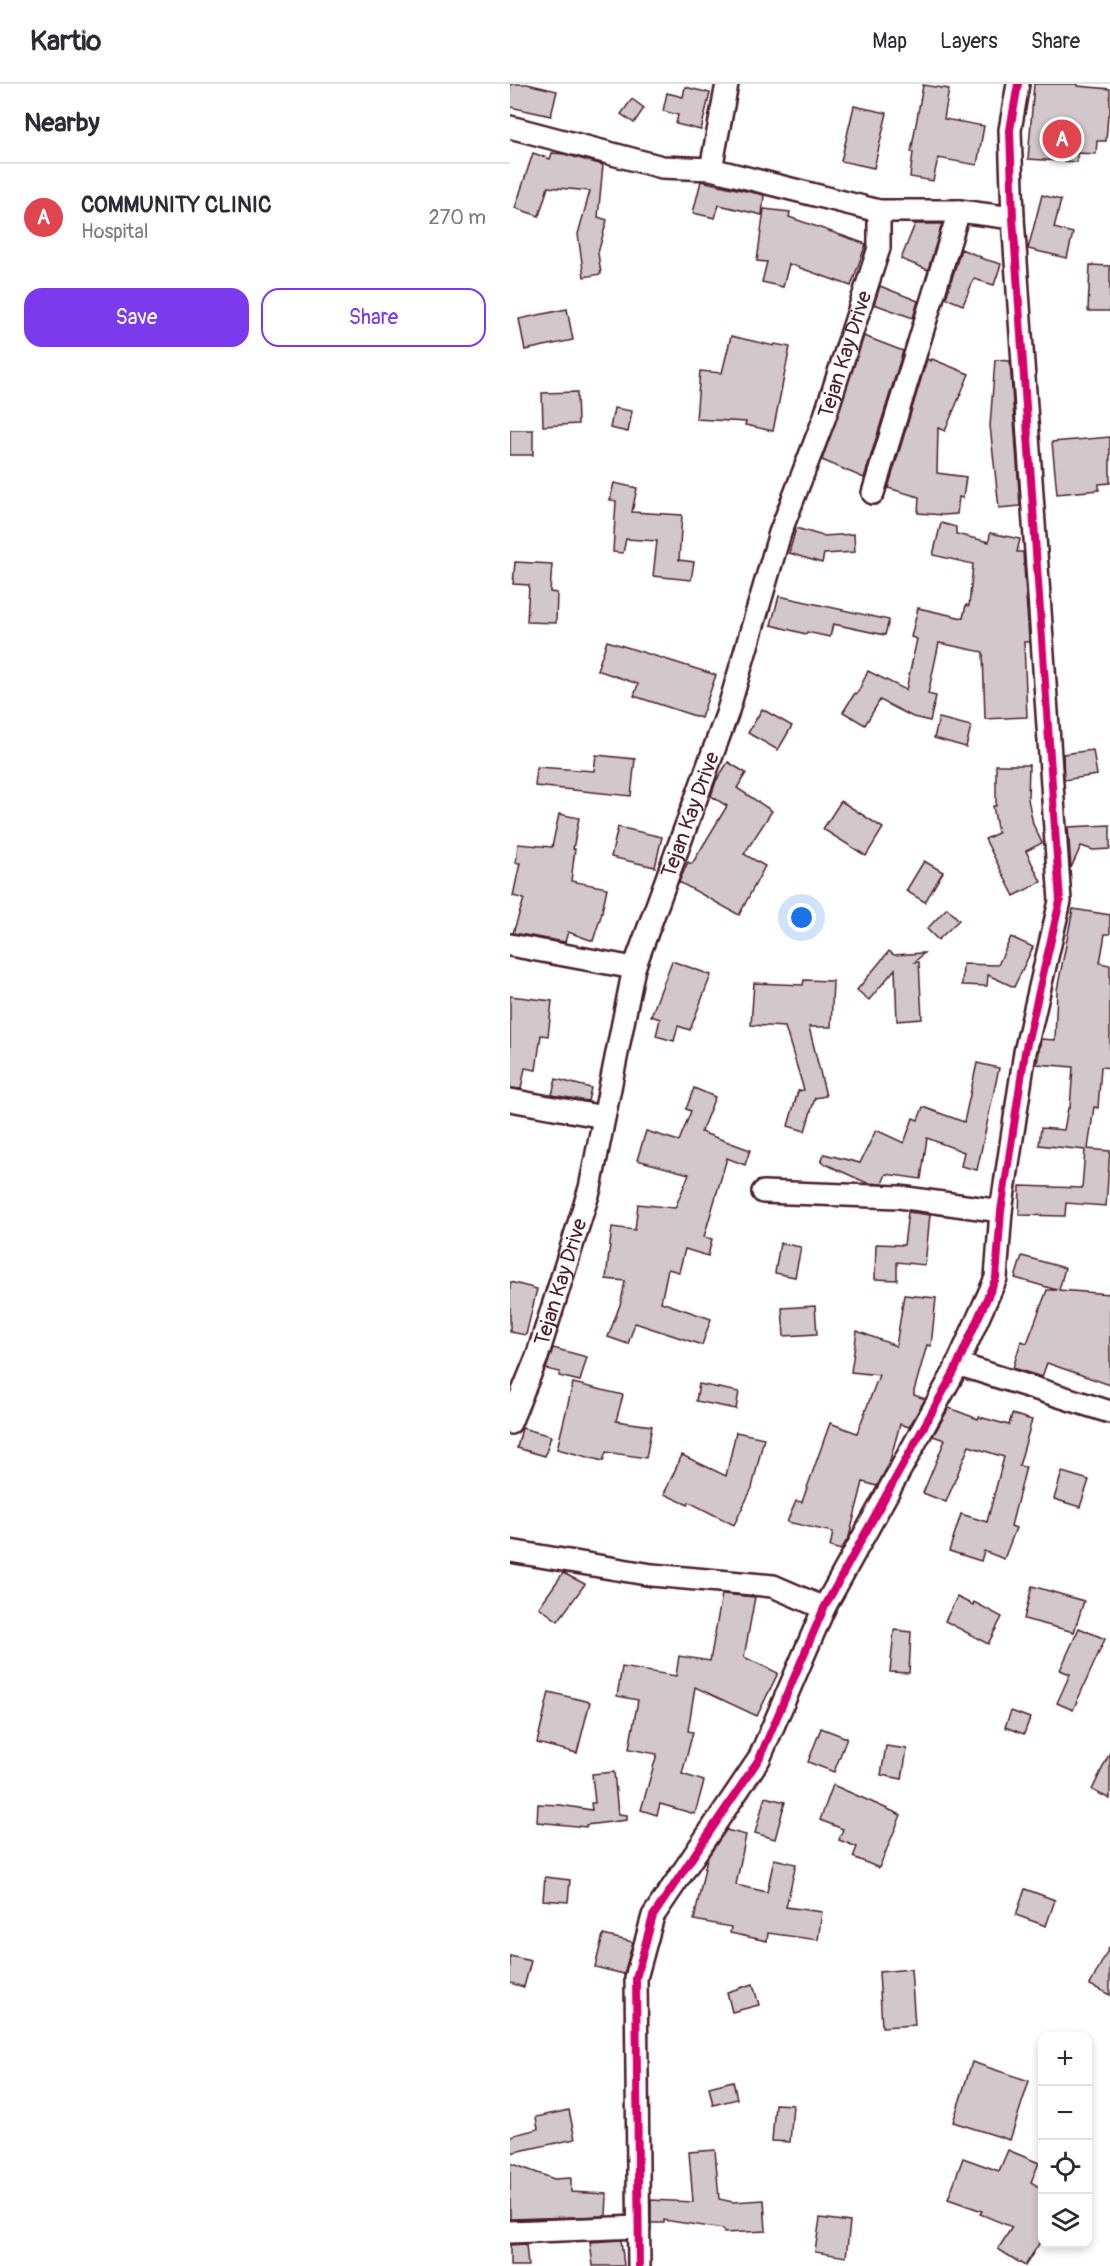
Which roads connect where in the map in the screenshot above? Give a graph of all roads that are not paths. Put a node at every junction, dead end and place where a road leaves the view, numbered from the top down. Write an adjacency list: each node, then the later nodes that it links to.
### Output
1 (727, 84): 4 (street)
2 (1018, 84): 7 (street)
3 (510, 127): 4 (street)
4 (711, 169): 5 (street)
5 (879, 210): 6 (street); 10 (street, Tejan Kay Drive)
6 (959, 211): 7 (street); 8 (street)
7 (1012, 218): 14 (street)
8 (873, 493)
9 (510, 945): 10 (street)
10 (634, 968): 12 (street, Tejan Kay Drive)
11 (510, 1100): 12 (street)
12 (604, 1117): 17 (street, Tejan Kay Drive)
13 (763, 1192): 14 (street)
14 (1001, 1211): 15 (street)
15 (957, 1364): 16 (street); 19 (street)
16 (1110, 1412)
17 (510, 1423)
18 (510, 1551): 19 (street)
19 (824, 1608): 20 (street)
20 (639, 2227): 21 (street); 22 (street)
21 (510, 2232)
22 (639, 2266)

